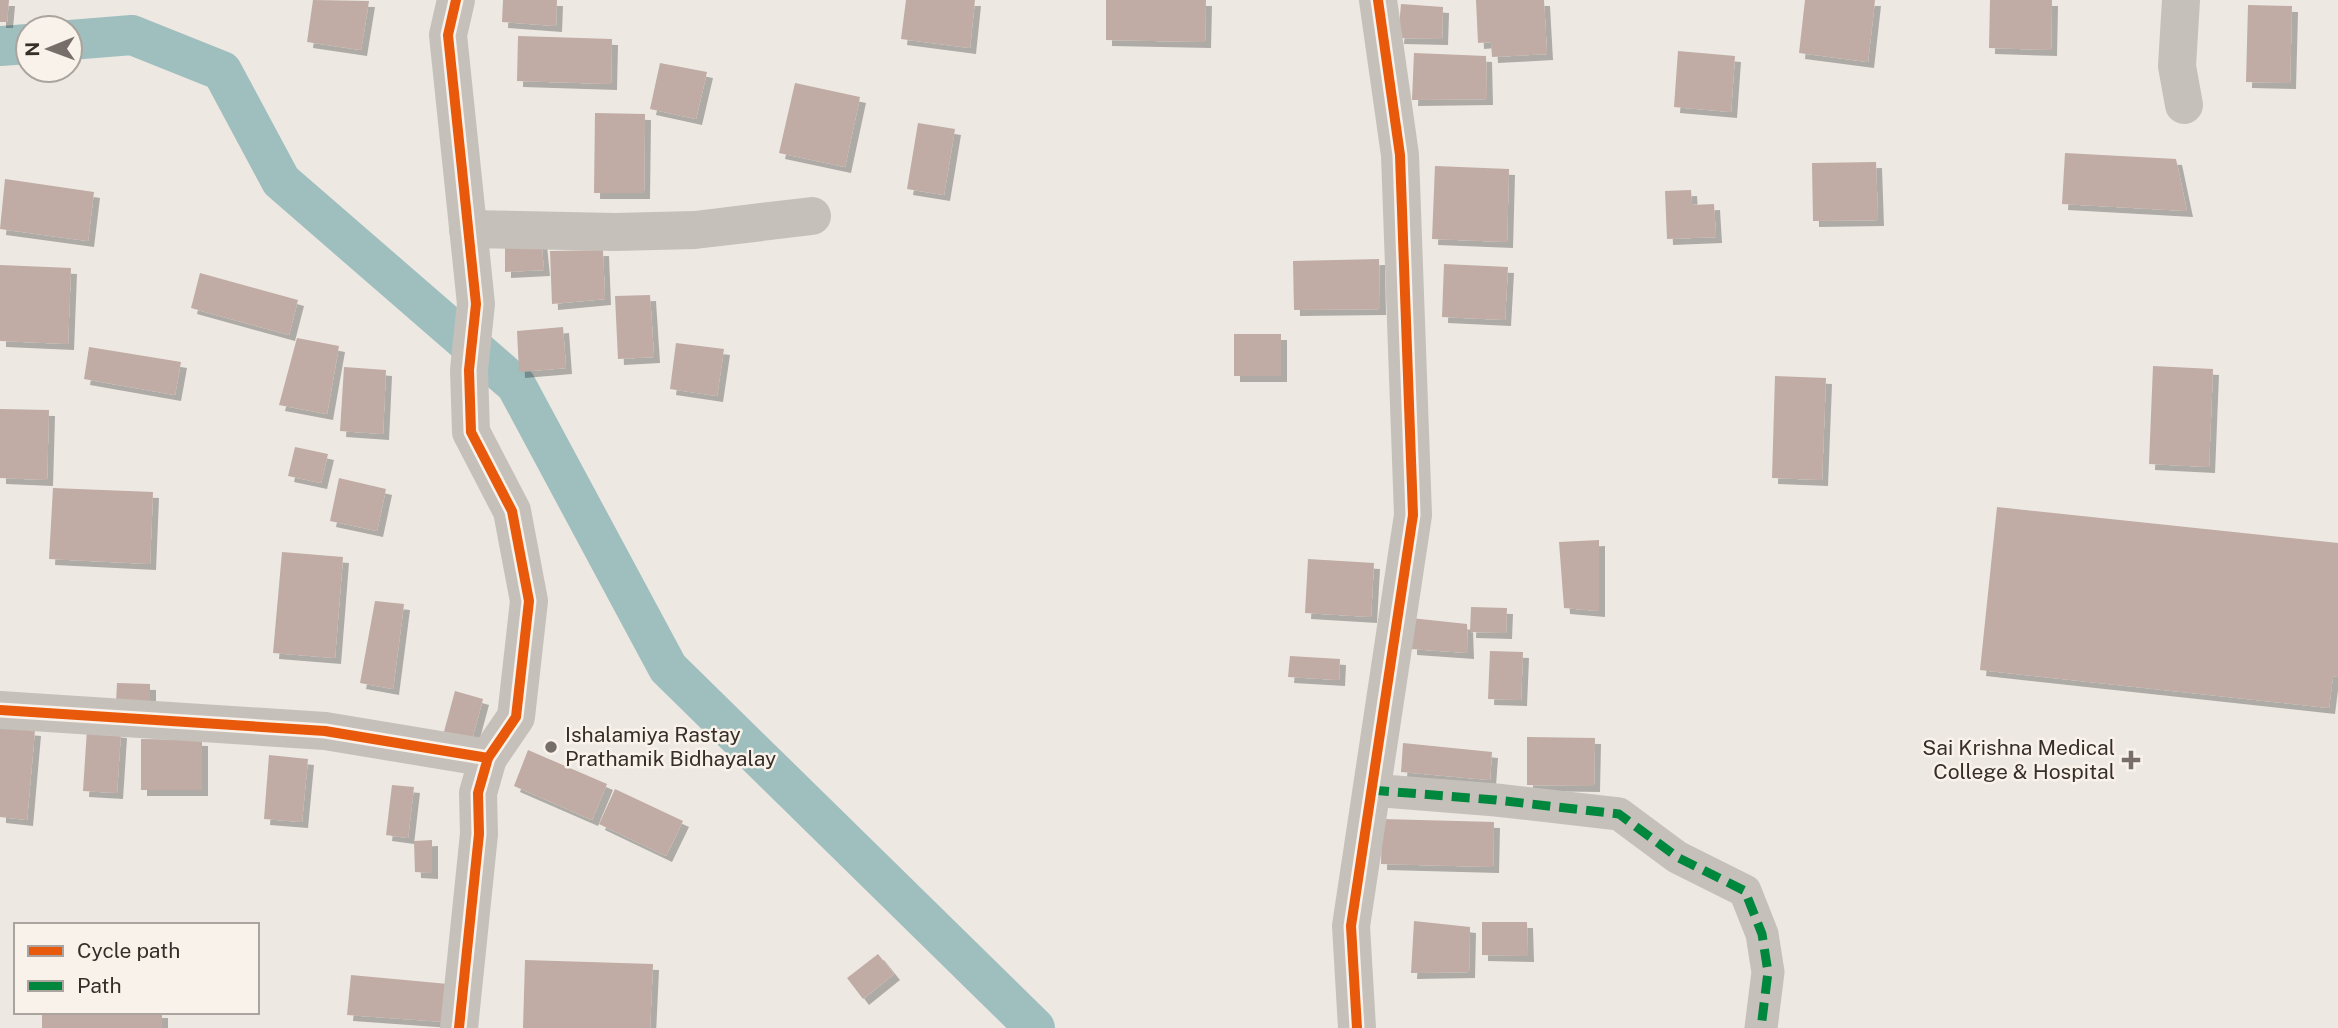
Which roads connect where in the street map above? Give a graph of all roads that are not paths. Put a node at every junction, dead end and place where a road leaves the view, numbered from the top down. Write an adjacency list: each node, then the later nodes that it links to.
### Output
1 (456, 0): 6 (street)
2 (1378, 0): 9 (street)
3 (2181, 0): 4 (street)
4 (2184, 105)
5 (812, 216): 6 (street)
6 (468, 229): 8 (street)
7 (0, 710): 8 (street)
8 (488, 758): 10 (street)
9 (1371, 790): 11 (street); 12 (street)
10 (459, 1028)
11 (1357, 1028)
12 (1761, 1028)

